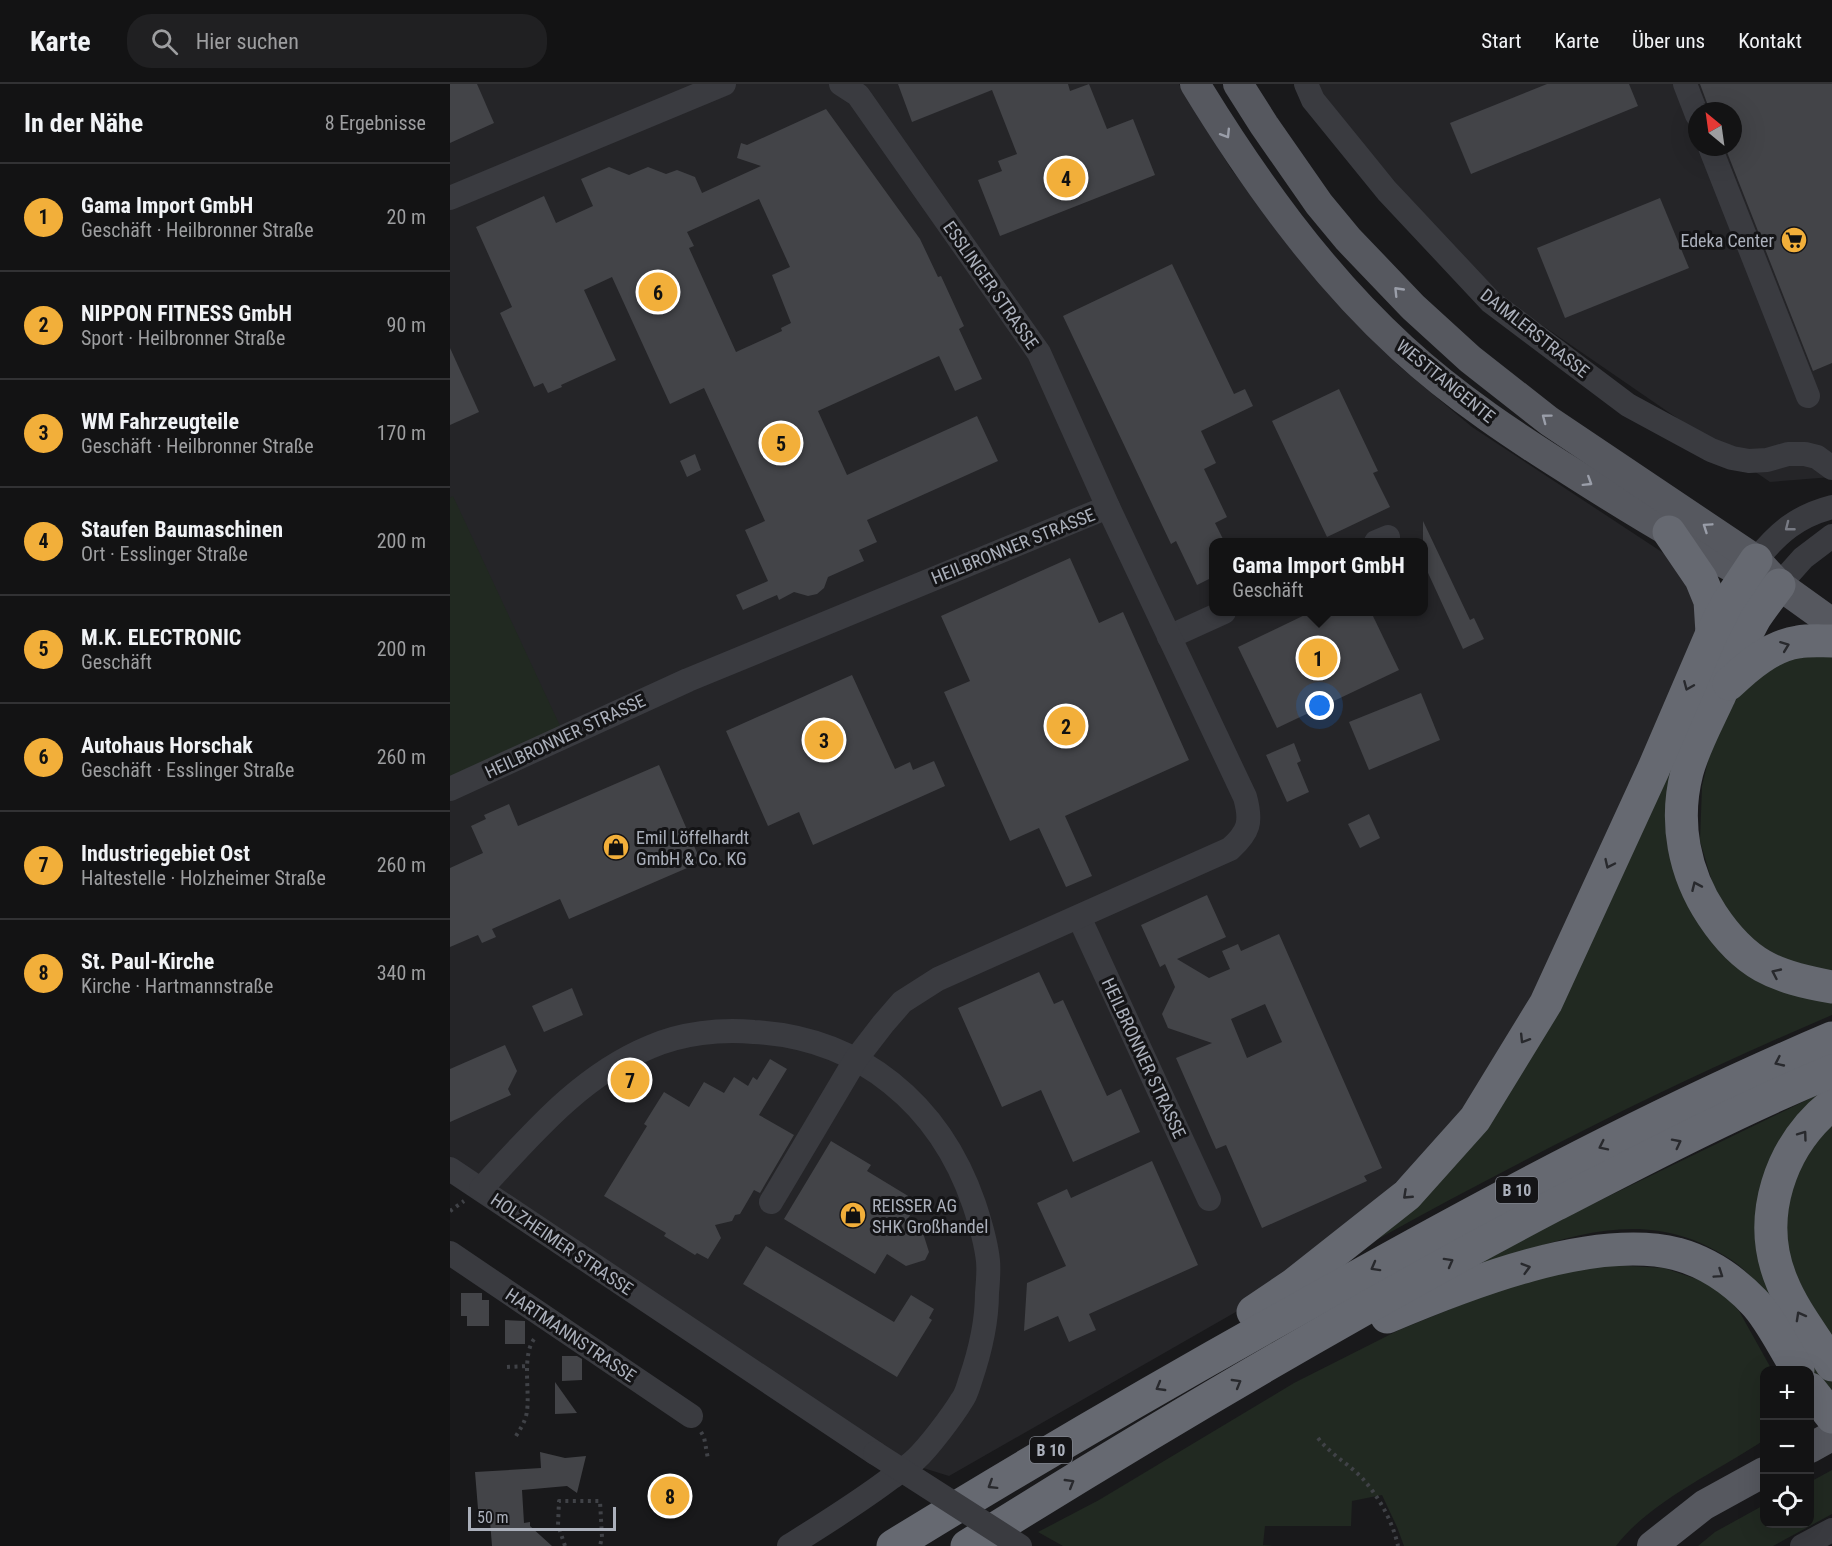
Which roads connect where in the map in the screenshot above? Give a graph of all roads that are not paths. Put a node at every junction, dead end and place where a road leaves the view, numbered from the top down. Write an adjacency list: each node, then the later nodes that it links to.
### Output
1 (724, 84): 9 (street)
2 (841, 84): 12 (street, ESSLINGER STRASSE)
3 (1195, 84): 14 (main road, WESTTANGENTE, one-way to 14)
4 (1238, 84): 16 (main road, WESTTANGENTE, one-way to 4)
5 (1306, 84): 11 (street, DAIMLERSTRASSE)
6 (1685, 84): 7 (street)
7 (1692, 102)
8 (1714, 156): 10 (street)
9 (450, 198)
10 (1808, 396)
11 (1832, 468)
12 (1108, 507): 21 (street, HEILBRONNER STRASSE); 24 (street, HEILBRONNER STRASSE)
13 (1832, 507): 16 (street, one-way to 16)
14 (1669, 532): 16 (main road, WESTTANGENTE); 20 (highway)
15 (1832, 536): 17 (street)
16 (1751, 568): 17 (main road, WESTTANGENTE); 20 (highway)
17 (1779, 585): 19 (main road, WESTTANGENTE); 23 (highway)
18 (1215, 616): 21 (street)
19 (1832, 623)
20 (1712, 633): 38 (highway, B 10, one-way to 38)
21 (1169, 637): 25 (street, HEILBRONNER STRASSE)
22 (1832, 641): 23 (highway, one-way to 22)
23 (1721, 692): 26 (highway, one-way to 23)
24 (450, 789)
25 (1078, 917): 28 (street, HEILBRONNER STRASSE); 33 (street, HEILBRONNER STRASSE)
26 (1832, 987)
27 (1832, 1038): 38 (highway, B 10, one-way to 38)
28 (856, 1059): 32 (street, HOLZHEIMER STRASSE); 34 (street, HEILBRONNER STRASSE); 47 (street, HOLZHEIMER STRASSE)
29 (1832, 1071): 36 (highway, B 10, one-way to 29)
30 (1832, 1104): 37 (highway, one-way to 30)
31 (450, 1168): 32 (street)
32 (481, 1189): 50 (street, HOLZHEIMER STRASSE, bridge)
33 (1209, 1199)
34 (771, 1202)
35 (450, 1253): 41 (street, HARTMANNSTRASSE)
36 (1324, 1332): 39 (highway, one-way to 39); 49 (highway, B 10, one-way to 36)
37 (1828, 1353)
38 (1211, 1358): 48 (highway, B 10, one-way to 48)
39 (1793, 1366)
40 (1814, 1395): 42 (highway)
41 (691, 1416)
42 (1832, 1417)
43 (1832, 1436): 44 (main road)
44 (1814, 1445)
45 (1760, 1474): 51 (main road)
46 (1832, 1530): 52 (street)
47 (789, 1546)
48 (893, 1546)
49 (967, 1546)
50 (1020, 1546)
51 (1652, 1546)
52 (1802, 1546)

